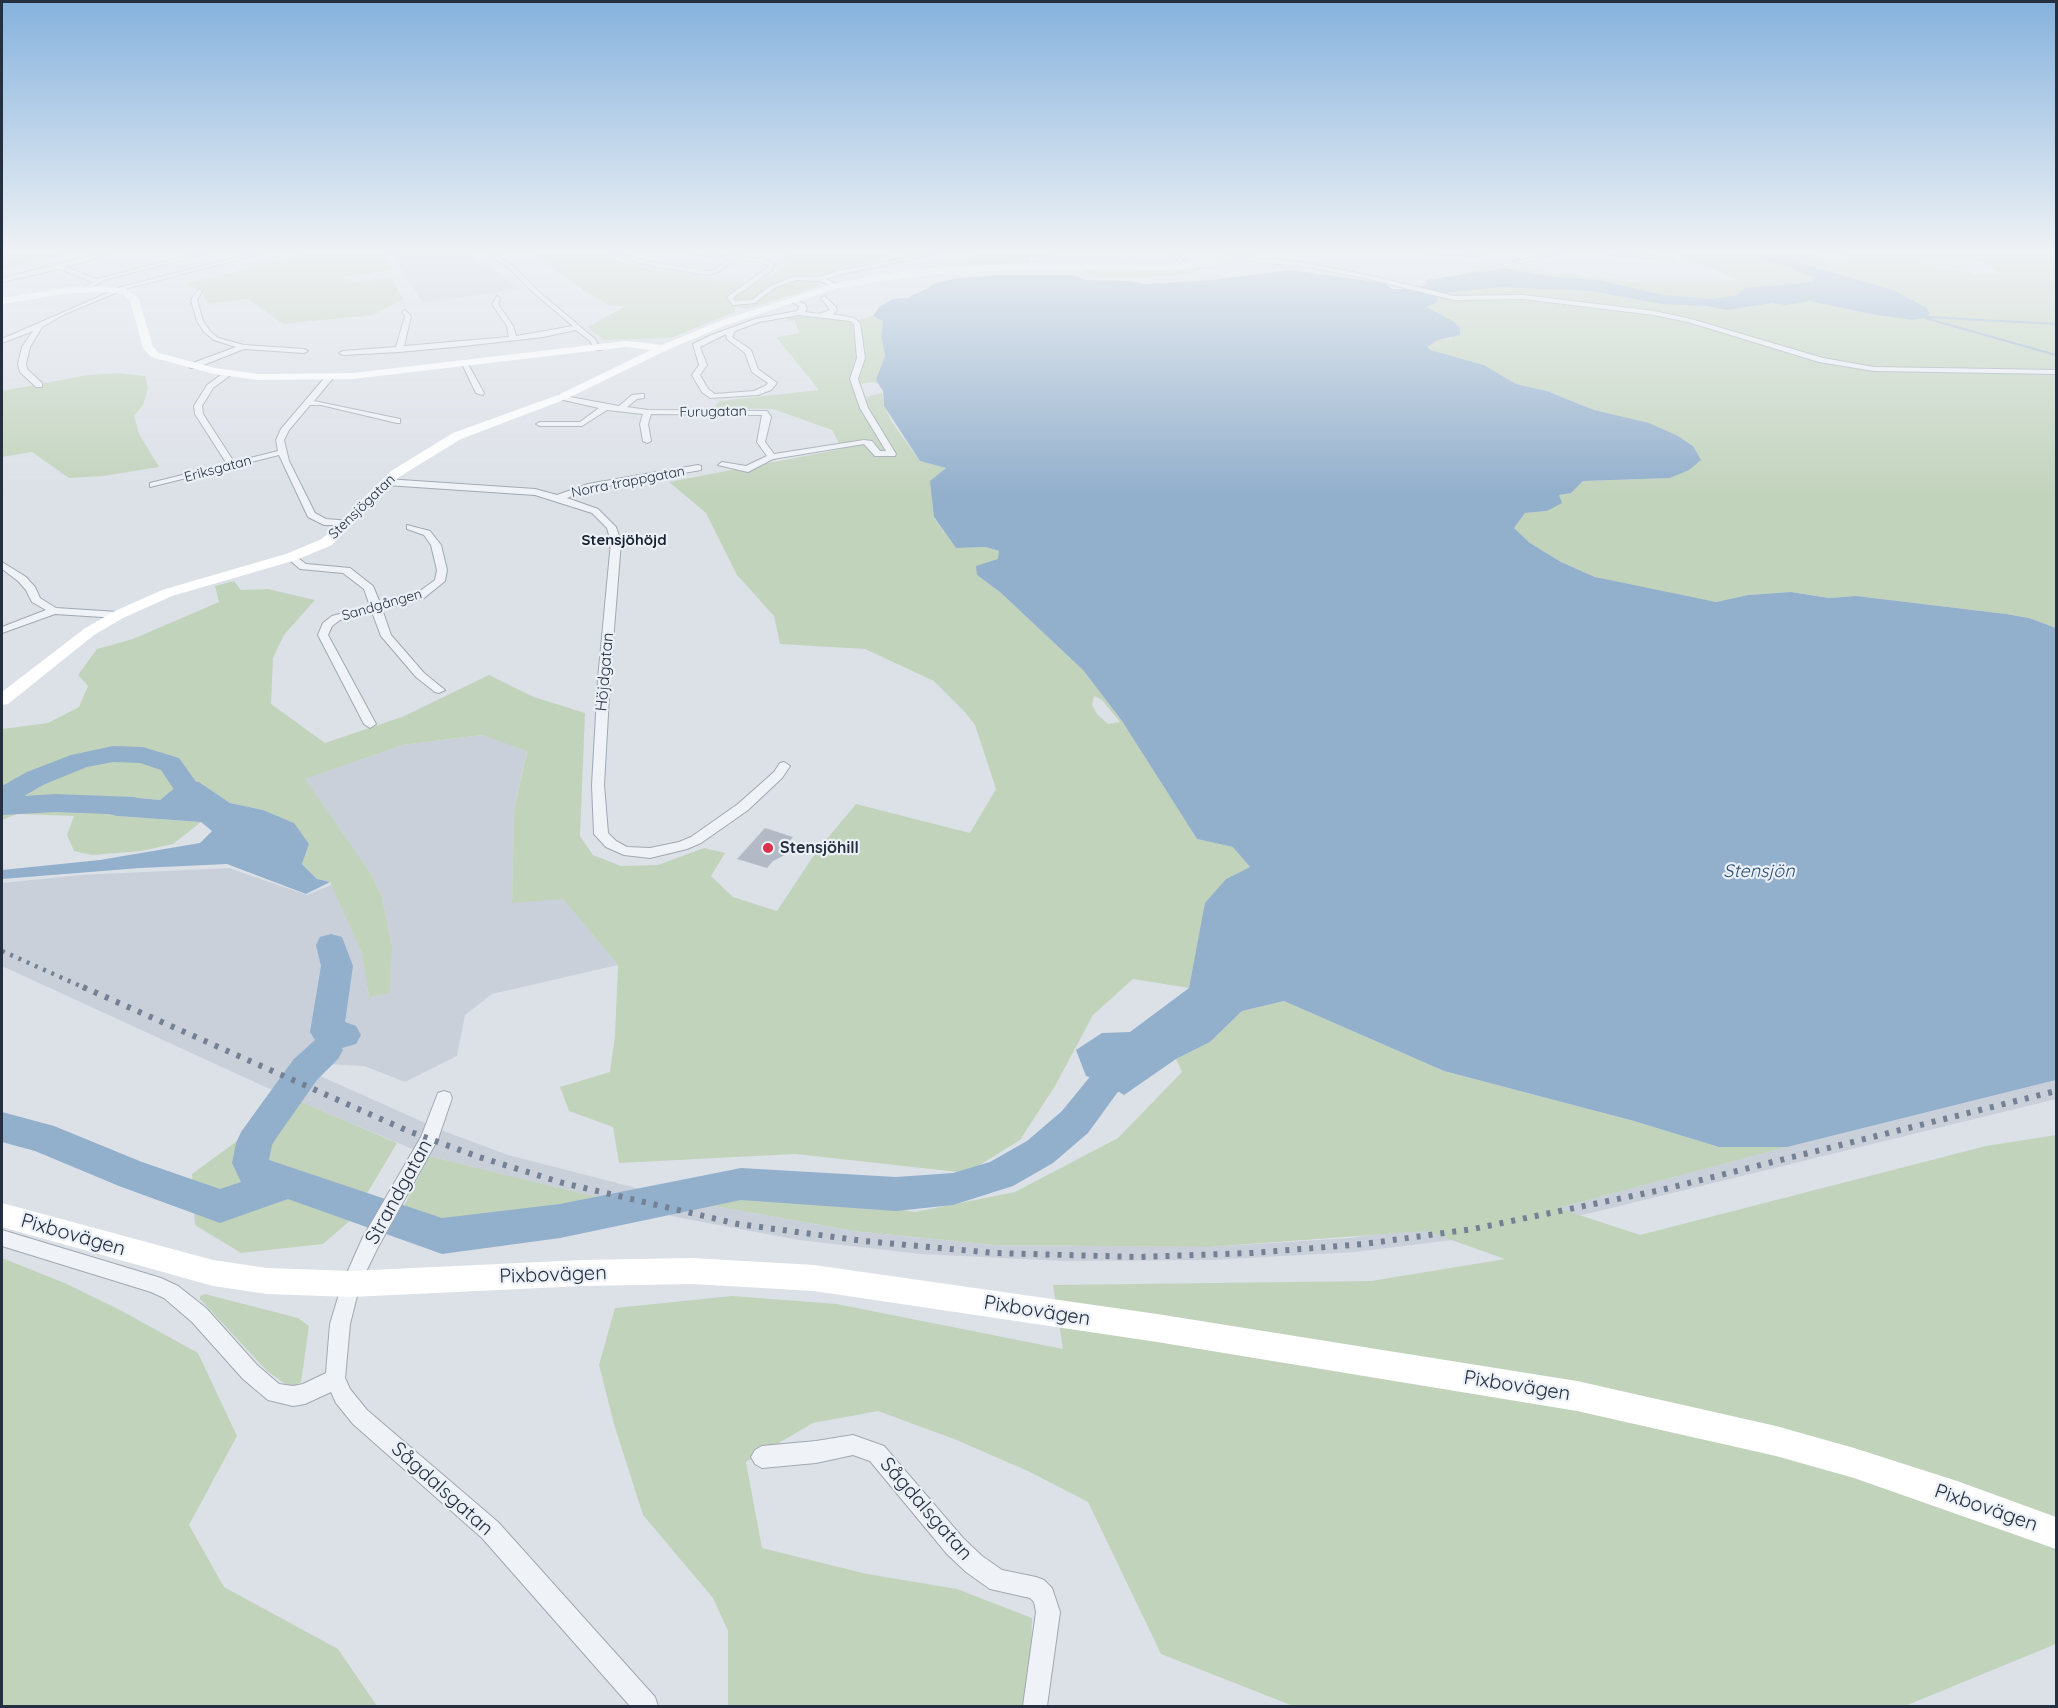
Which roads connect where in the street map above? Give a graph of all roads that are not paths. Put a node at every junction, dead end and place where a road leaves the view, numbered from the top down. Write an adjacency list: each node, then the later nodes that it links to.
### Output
1 (20, 334): 15 (street)
2 (35, 334): 27 (street)
3 (144, 334): 23 (street)
4 (209, 334): 16 (street)
5 (403, 334): 19 (street)
6 (512, 334): 14 (street)
7 (542, 334): 14 (street)
8 (586, 334): 17 (street)
9 (697, 334): 18 (street, Stensjögatan)
10 (721, 334): 11 (street)
11 (730, 334)
12 (858, 334): 39 (street)
13 (1733, 334): 24 (street)
14 (513, 339): 19 (street)
15 (2, 341)
16 (243, 347): 20 (street); 23 (street)
17 (598, 348): 18 (street); 22 (street)
18 (663, 348): 30 (street, Stensjögatan)
19 (399, 350): 21 (street)
20 (304, 351)
21 (343, 353)
22 (464, 364): 26 (street); 28 (street)
23 (193, 366): 25 (street)
24 (2056, 372)
25 (228, 374): 26 (street); 40 (street)
26 (330, 377): 31 (street)
27 (39, 385)
28 (480, 393)
29 (641, 396): 33 (street)
30 (562, 397): 32 (street, Furugatan); 43 (street, Stensjögatan)
31 (307, 403): 35 (street); 38 (street)
32 (605, 407): 33 (street, Furugatan); 36 (street)
33 (620, 409): 34 (street, Furugatan)
34 (648, 412): 37 (street); 39 (street, Furugatan)
35 (397, 421)
36 (540, 424)
37 (647, 441)
38 (283, 452): 40 (street, Eriksgatan); 46 (street)
39 (772, 457): 41 (street)
40 (231, 465): 44 (street, Eriksgatan)
41 (722, 465)
42 (698, 468): 45 (street, Norra trappgatan)
43 (386, 482): 45 (street, Höjdgatan); 46 (street, Stensjögatan)
44 (153, 485)
45 (558, 498): 57 (street, Höjdgatan)
46 (348, 523): 48 (street, Stensjögatan)
47 (410, 527): 50 (street, Sandgången)
48 (291, 556): 50 (street); 52 (street, Stensjögatan)
49 (2, 565): 51 (street)
50 (375, 607): 54 (street); 56 (street, Sandgången)
51 (54, 611): 52 (street); 53 (street)
52 (118, 615): 55 (street, Stensjögatan)
53 (2, 630)
54 (439, 690)
55 (2, 700)
56 (370, 724)
57 (784, 766)
58 (444, 1098): 61 (street, Strandgatan)
59 (2, 1215): 61 (street, Pixbovägen)
60 (2, 1238): 62 (street)
61 (351, 1284): 62 (street); 64 (street, Pixbovägen)
62 (335, 1379): 65 (street, Sågdalsgatan)
63 (762, 1457): 66 (street, Sågdalsgatan)
64 (2056, 1533)
65 (646, 1707)
66 (1035, 1707)

